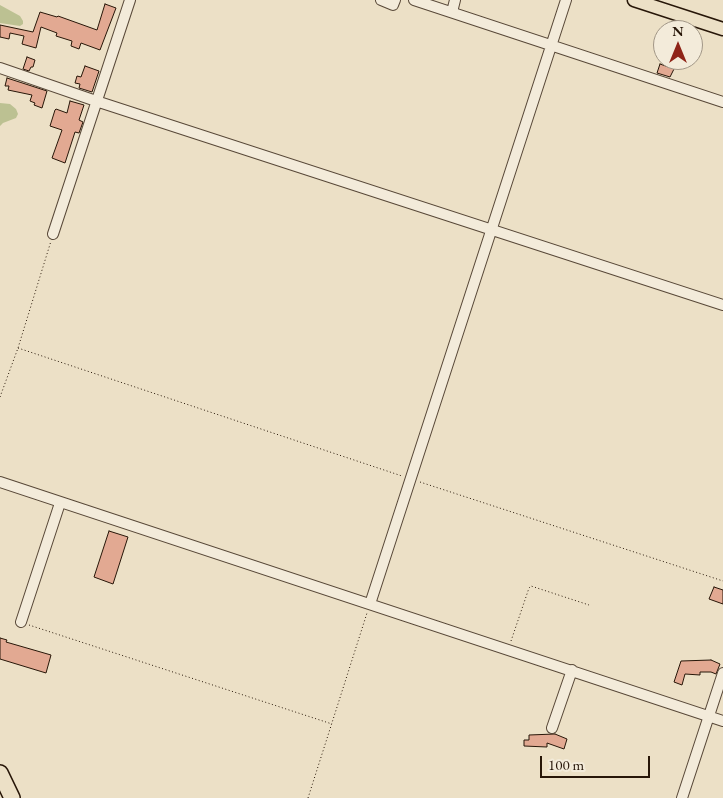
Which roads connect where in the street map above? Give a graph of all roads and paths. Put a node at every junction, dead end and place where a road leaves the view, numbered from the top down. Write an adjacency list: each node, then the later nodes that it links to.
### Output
1 (130, 0): 12 (street)
2 (381, 0): 3 (street)
3 (396, 0)
4 (414, 0): 8 (street)
5 (455, 0): 8 (street)
6 (566, 0): 10 (street)
7 (634, 0): 9 (main road)
8 (452, 12): 10 (street)
9 (723, 29)
10 (552, 46): 13 (street); 14 (street)
11 (0, 68): 12 (street)
12 (96, 101): 14 (street); 15 (street)
13 (723, 102)
14 (493, 229): 16 (street); 19 (street)
15 (53, 234): 17 (path)
16 (723, 305)
17 (18, 348): 18 (path); 19 (path)
18 (0, 398)
19 (410, 479): 22 (path); 23 (street)
20 (0, 482): 21 (street)
21 (60, 503): 23 (street); 25 (street)
22 (723, 581)
23 (370, 604): 26 (street); 31 (path)
24 (589, 605): 26 (path)
25 (21, 622): 31 (path)
26 (508, 649): 27 (street)
27 (572, 670): 29 (street); 32 (street)
28 (723, 673): 29 (street)
29 (709, 716): 30 (street); 36 (street)
30 (723, 720)
31 (332, 724): 35 (path)
32 (552, 728)
33 (0, 774): 34 (highway)
34 (12, 798)
35 (308, 798)
36 (682, 798)

